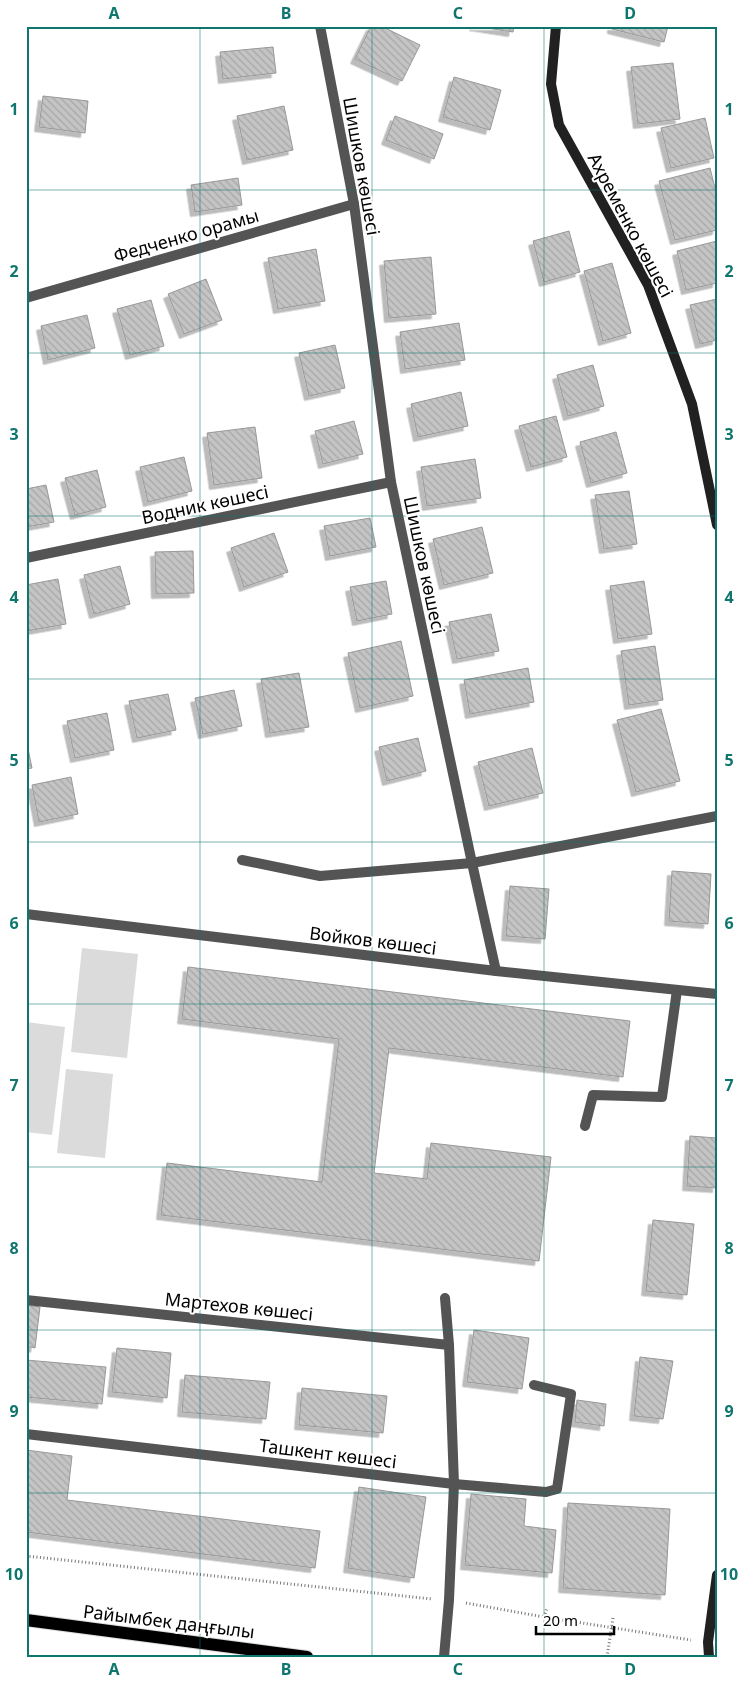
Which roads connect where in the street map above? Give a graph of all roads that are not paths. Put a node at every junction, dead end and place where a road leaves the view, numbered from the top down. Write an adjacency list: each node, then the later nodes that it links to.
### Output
1 (320, 26): 3 (street, Шишков көшесі)
2 (556, 26): 6 (street, Ахременко көшесі)
3 (354, 204): 4 (street, Федченко орамы); 5 (street, Шишков көшесі)
4 (26, 298)
5 (391, 482): 7 (street, Водник көшесі); 10 (street, Шишков көшесі)
6 (717, 525)
7 (26, 558)
8 (717, 816): 10 (street)
9 (242, 860): 10 (street)
10 (472, 863): 12 (street, Шишков көшесі)
11 (26, 914): 12 (street, Войков көшесі)
12 (496, 971): 13 (street, Войков көшесі)
13 (677, 990): 14 (street, Войков көшесі); 15 (street)
14 (717, 994)
15 (585, 1126)
16 (445, 1298): 18 (street)
17 (26, 1300): 18 (street, Мартехов көшесі)
18 (449, 1345): 21 (street)
19 (534, 1385): 21 (street, Ташкент көшесі)
20 (26, 1434): 21 (street, Ташкент көшесі)
21 (454, 1484): 25 (street)
22 (717, 1575): 26 (street)
23 (26, 1620): 24 (main road, Райымбек даңғылы)
24 (307, 1657)
25 (444, 1657)
26 (709, 1657)

